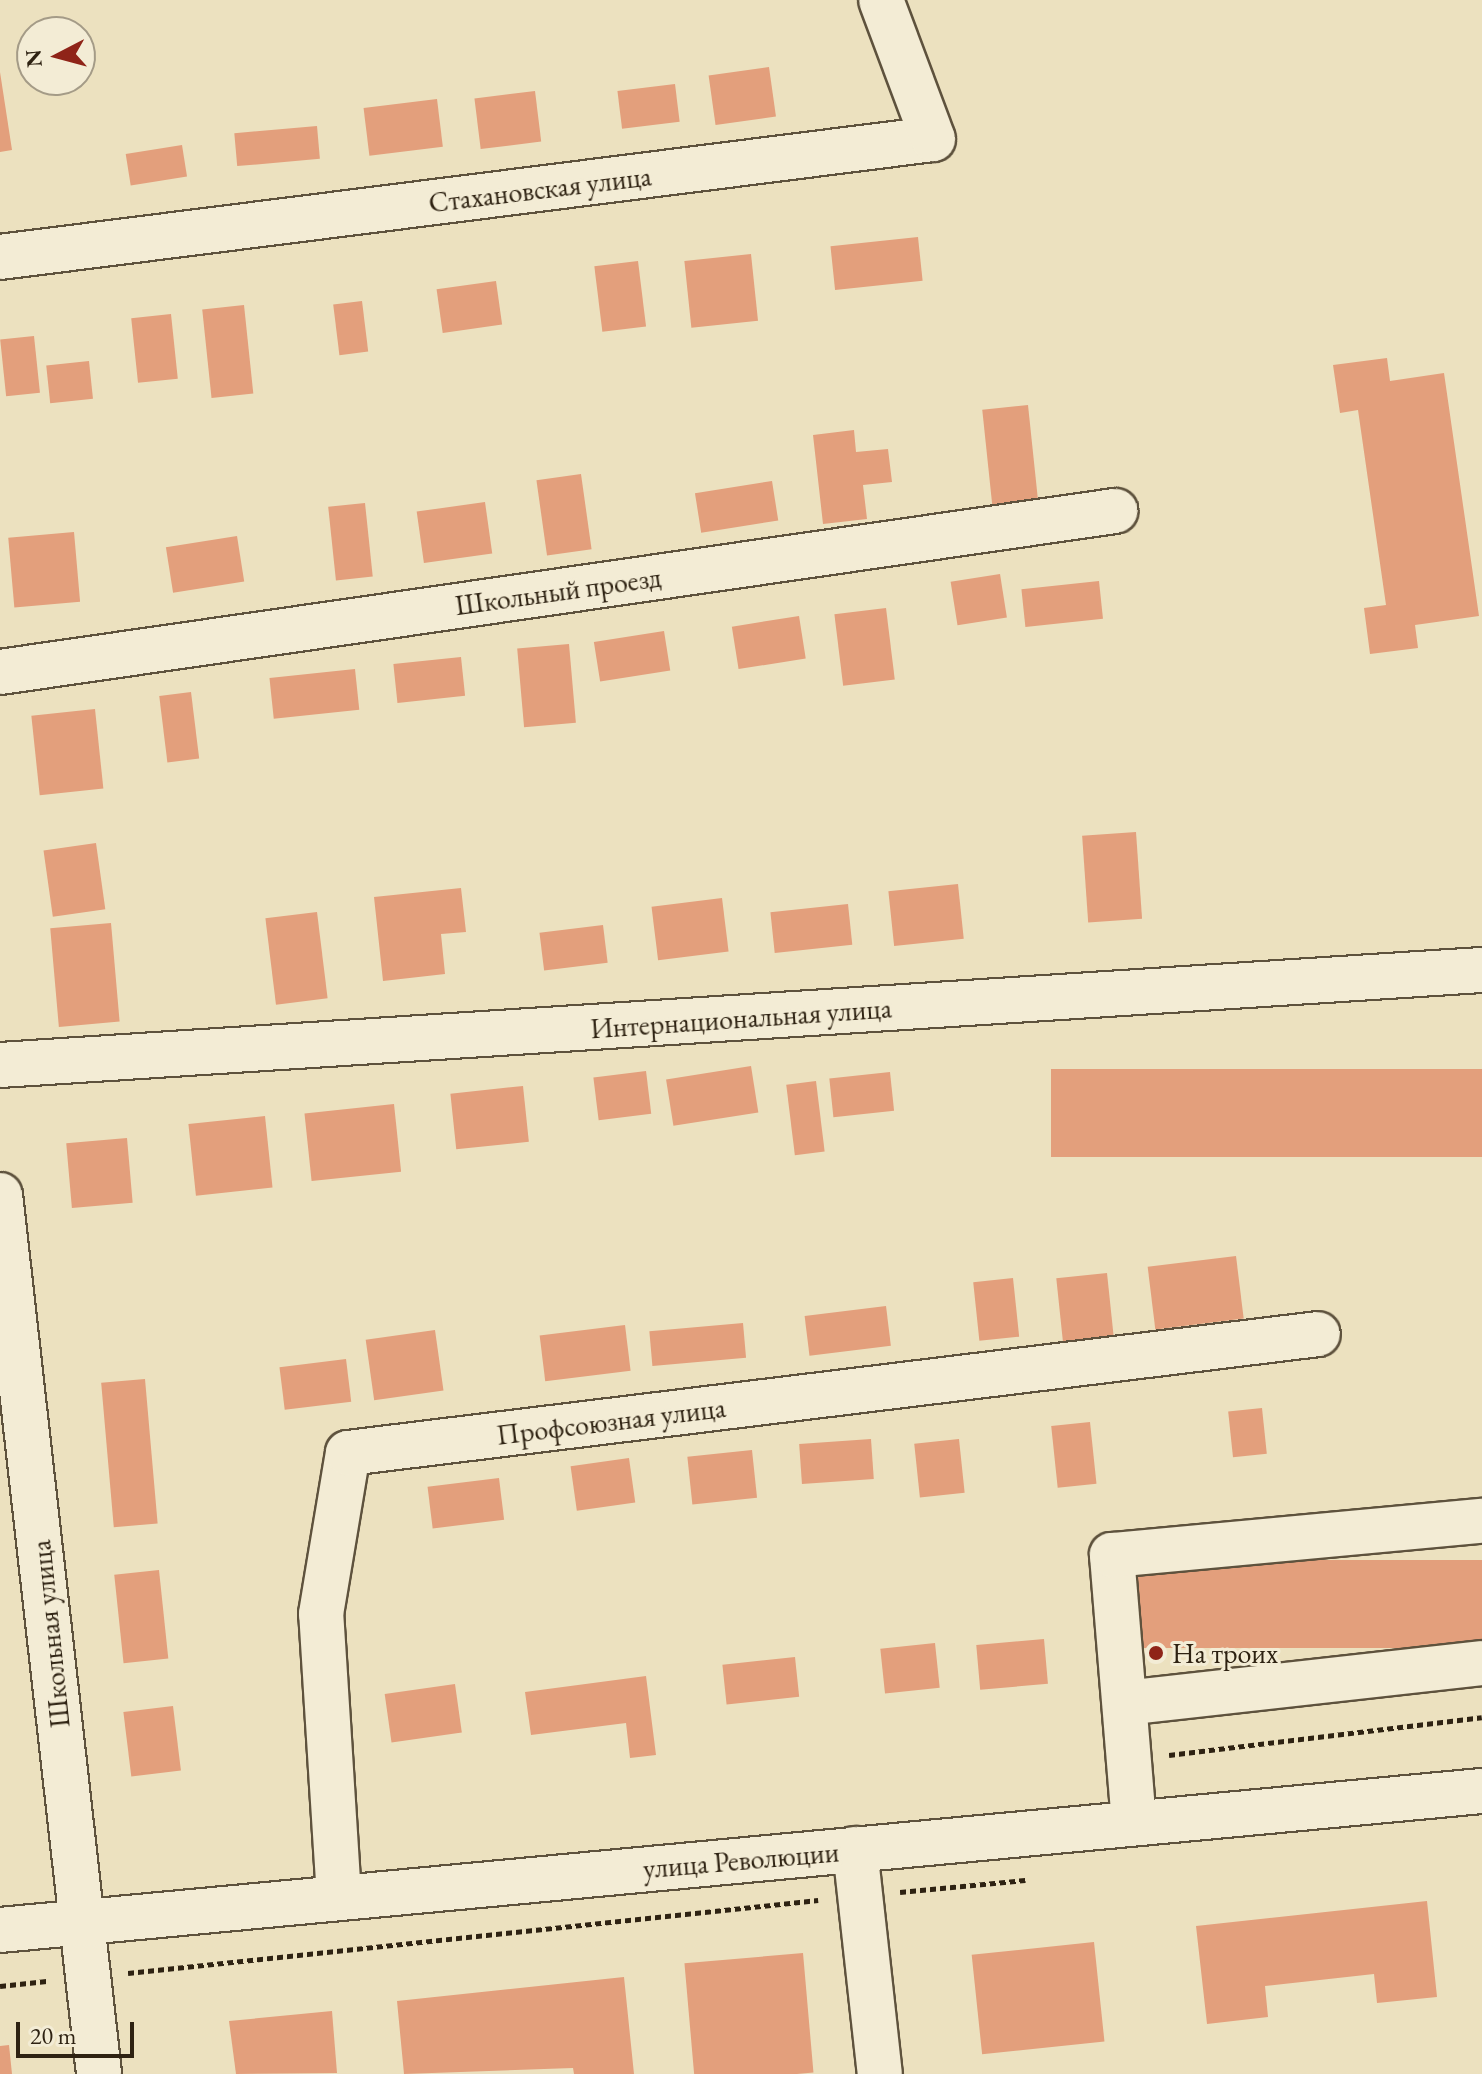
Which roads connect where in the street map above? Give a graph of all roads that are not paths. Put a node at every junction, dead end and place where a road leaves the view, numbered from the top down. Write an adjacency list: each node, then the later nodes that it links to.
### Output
1 (881, 0): 2 (street, Стахановская улица)
2 (0, 257)
3 (1115, 511): 4 (street, Школьный проезд)
4 (0, 672)
5 (1482, 970): 6 (street, Интернациональная улица)
6 (0, 1065)
7 (0, 1195): 16 (street, Школьная улица)
8 (1318, 1334): 15 (street, Профсоюзная улица)
9 (1482, 1521): 11 (street)
10 (1482, 1663): 11 (street)
11 (1125, 1703): 13 (street)
12 (1482, 1791): 13 (street, улица Революции)
13 (1134, 1823): 14 (street, улица Революции)
14 (855, 1849): 15 (street, улица Революции); 19 (street)
15 (339, 1897): 16 (street, улица Революции)
16 (82, 1921): 17 (street, улица Революции); 18 (street, Школьная улица)
17 (0, 1930)
18 (99, 2074)
19 (880, 2074)

